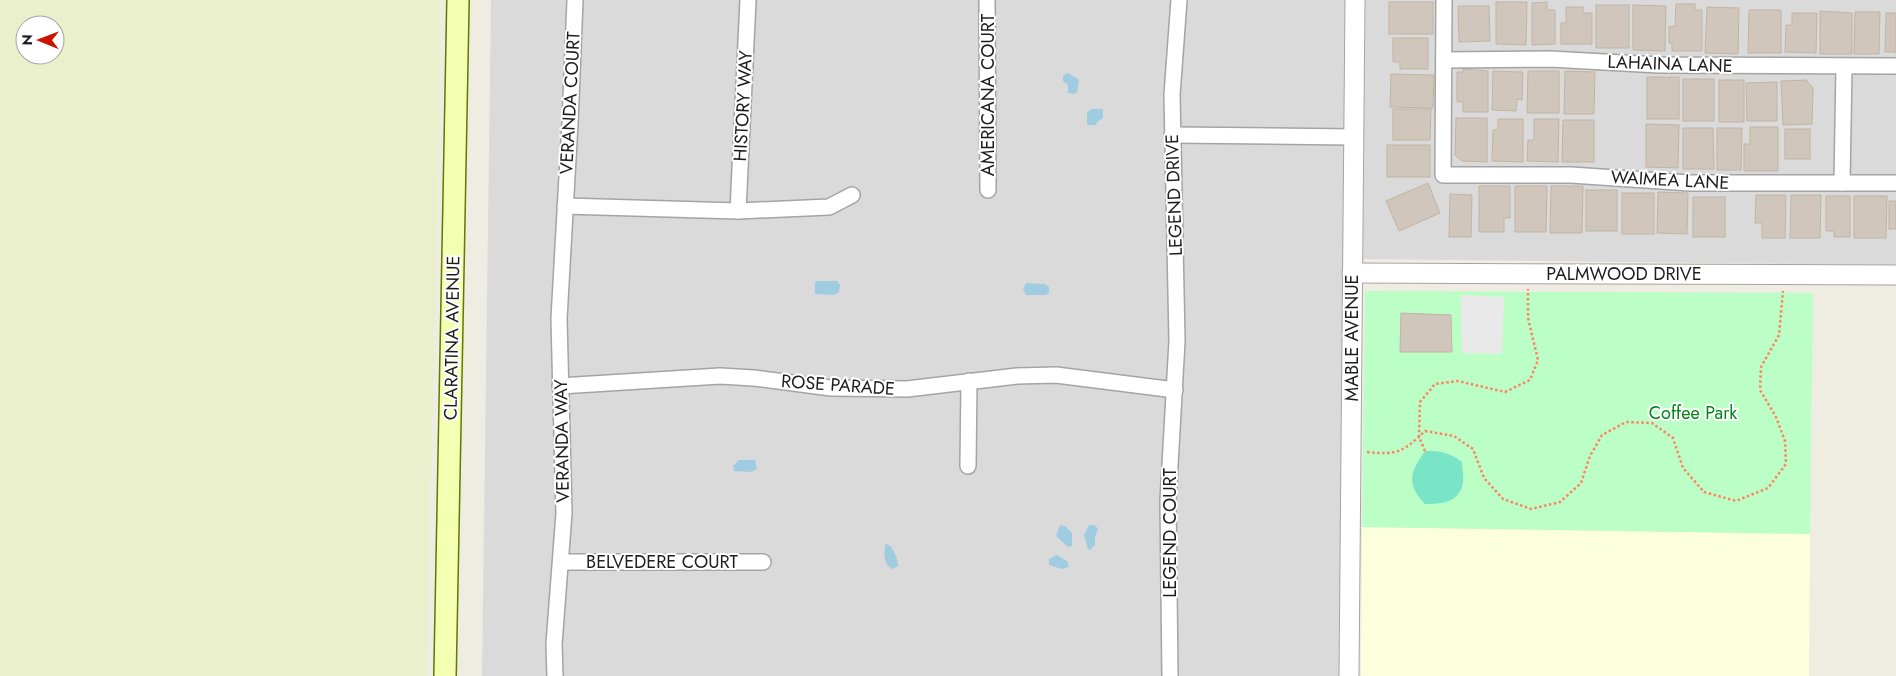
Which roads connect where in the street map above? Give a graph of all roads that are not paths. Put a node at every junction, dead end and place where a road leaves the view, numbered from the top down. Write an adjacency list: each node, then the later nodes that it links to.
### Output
1 (458, 0): 27 (main road, CLARATINA AVENUE)
2 (575, 0): 17 (street, VERANDA COURT)
3 (748, 0): 18 (street, HISTORY WAY)
4 (987, 0): 15 (street, AMERICANA COURT)
5 (1179, 0): 11 (street, LEGEND DRIVE)
6 (1355, 0): 12 (street, MABLE AVENUE)
7 (1444, 0): 8 (street)
8 (1444, 60): 10 (street, LAHAINA LANE); 13 (street, WAIMEA LANE)
9 (1896, 66): 10 (street, LAHAINA LANE)
10 (1844, 67): 13 (street)
11 (1172, 135): 12 (street); 23 (street, LEGEND DRIVE)
12 (1353, 137): 19 (street, MABLE AVENUE)
13 (1842, 183): 14 (street, WAIMEA LANE)
14 (1896, 183)
15 (988, 190)
16 (852, 196): 18 (street)
17 (565, 206): 18 (street); 22 (street, VERANDA WAY)
18 (738, 211)
19 (1352, 273): 20 (street, PALMWOOD DRIVE); 30 (street, MABLE AVENUE)
20 (1896, 275)
21 (969, 382): 22 (street, ROSE PARADE); 23 (street, ROSE PARADE); 24 (street)
22 (560, 386): 25 (street, VERANDA WAY)
23 (1175, 390): 29 (street, LEGEND COURT)
24 (968, 466)
25 (561, 562): 26 (street, BELVEDERE COURT); 28 (street, VERANDA WAY)
26 (763, 562)
27 (445, 676)
28 (555, 676)
29 (1170, 676)
30 (1349, 676)

